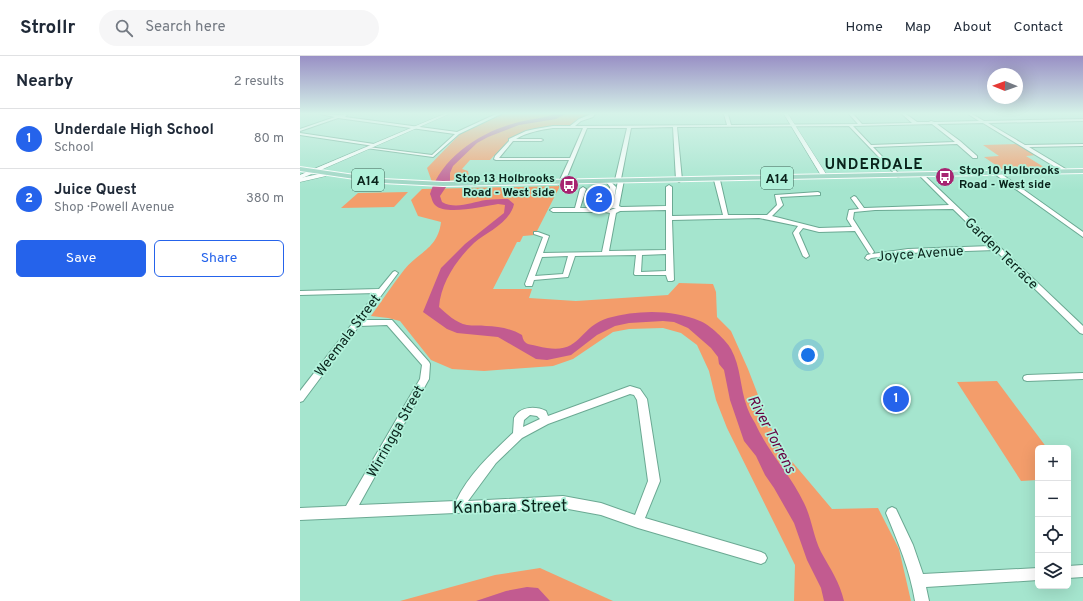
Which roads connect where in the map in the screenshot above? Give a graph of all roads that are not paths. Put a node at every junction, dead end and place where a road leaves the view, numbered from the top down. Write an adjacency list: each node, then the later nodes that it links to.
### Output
1 (337, 139): 14 (street)
2 (387, 139): 14 (street)
3 (451, 139): 18 (street)
4 (580, 139): 20 (street)
5 (627, 139): 34 (street)
6 (676, 139): 32 (street)
7 (802, 139): 29 (street)
8 (864, 139): 16 (street)
9 (953, 139): 13 (street)
10 (1015, 139): 17 (street)
11 (510, 140): 12 (street); 20 (street)
12 (541, 140)
13 (958, 143): 16 (street); 19 (street)
14 (374, 145): 18 (street)
15 (1083, 145): 17 (street)
16 (870, 146): 28 (street)
17 (1026, 146): 23 (street)
18 (368, 148): 22 (street)
19 (975, 156)
20 (572, 159): 35 (street)
21 (300, 169): 22 (main road, A14)
22 (311, 171): 26 (main road, A14); 30 (street); 37 (main road, A14)
23 (1067, 172): 24 (main road, A14); 25 (main road, A14)
24 (1081, 173)
25 (998, 174): 27 (main road, A14); 55 (street)
26 (324, 175): 30 (main road); 37 (main road, A14)
27 (921, 175): 28 (main road, A14); 43 (street, Garden Terrace)
28 (898, 176): 29 (main road, A14)
29 (825, 177): 31 (main road, A14)
30 (300, 178)
31 (728, 179): 33 (main road, A14); 39 (street)
32 (679, 180): 33 (main road, A14); 34 (main road, A14)
33 (714, 180): 39 (street)
34 (620, 181): 35 (main road, A14); 36 (main road, A14); 45 (street)
35 (561, 183): 36 (main road, A14); 37 (main road, A14)
36 (610, 183): 45 (street)
37 (422, 185)
38 (669, 187): 44 (street)
39 (719, 188): 49 (street)
40 (583, 189): 48 (street)
41 (818, 194): 50 (street)
42 (854, 198): 46 (street)
43 (954, 207): 46 (street); 56 (street, Garden Terrace)
44 (670, 208): 45 (street); 51 (street)
45 (613, 209): 48 (street); 61 (street)
46 (862, 209): 53 (street)
47 (553, 210): 48 (street)
48 (576, 210)
49 (726, 217): 50 (street); 51 (street)
50 (768, 217): 52 (street)
51 (670, 218): 57 (street)
52 (801, 226): 53 (street); 63 (street)
53 (856, 229): 58 (street)
54 (536, 233): 62 (street)
55 (1083, 235)
56 (997, 248): 64 (street, Joyce Avenue); 69 (street, Garden Terrace)
57 (669, 252): 59 (street); 59 (street)
58 (871, 252)
59 (639, 253): 61 (street)
60 (572, 254): 61 (street); 62 (street); 62 (street)
61 (605, 254)
62 (539, 255)
63 (806, 256)
64 (868, 258)
65 (395, 273): 66 (street, Weemala Street)
66 (381, 291): 67 (street); 68 (street, Weemala Street)
67 (300, 293)
68 (357, 323): 72 (street, Weemala Street); 76 (street, Wirringga Street)
69 (1083, 331)
70 (1083, 376): 71 (street)
71 (1027, 378)
72 (300, 398)
73 (545, 421): 74 (street); 74 (street); 79 (street)
74 (518, 435): 75 (street)
75 (460, 506): 76 (street, Kanbara Street); 79 (street, Kanbara Street)
76 (350, 511): 78 (street, Kanbara Street)
77 (892, 513): 84 (street)
78 (300, 514)
79 (638, 522): 80 (street, Kanbara Street)
80 (761, 558)
81 (1083, 571): 82 (street)
82 (1071, 572)
83 (1035, 574): 84 (street)
84 (919, 581): 85 (street)
85 (922, 601)

